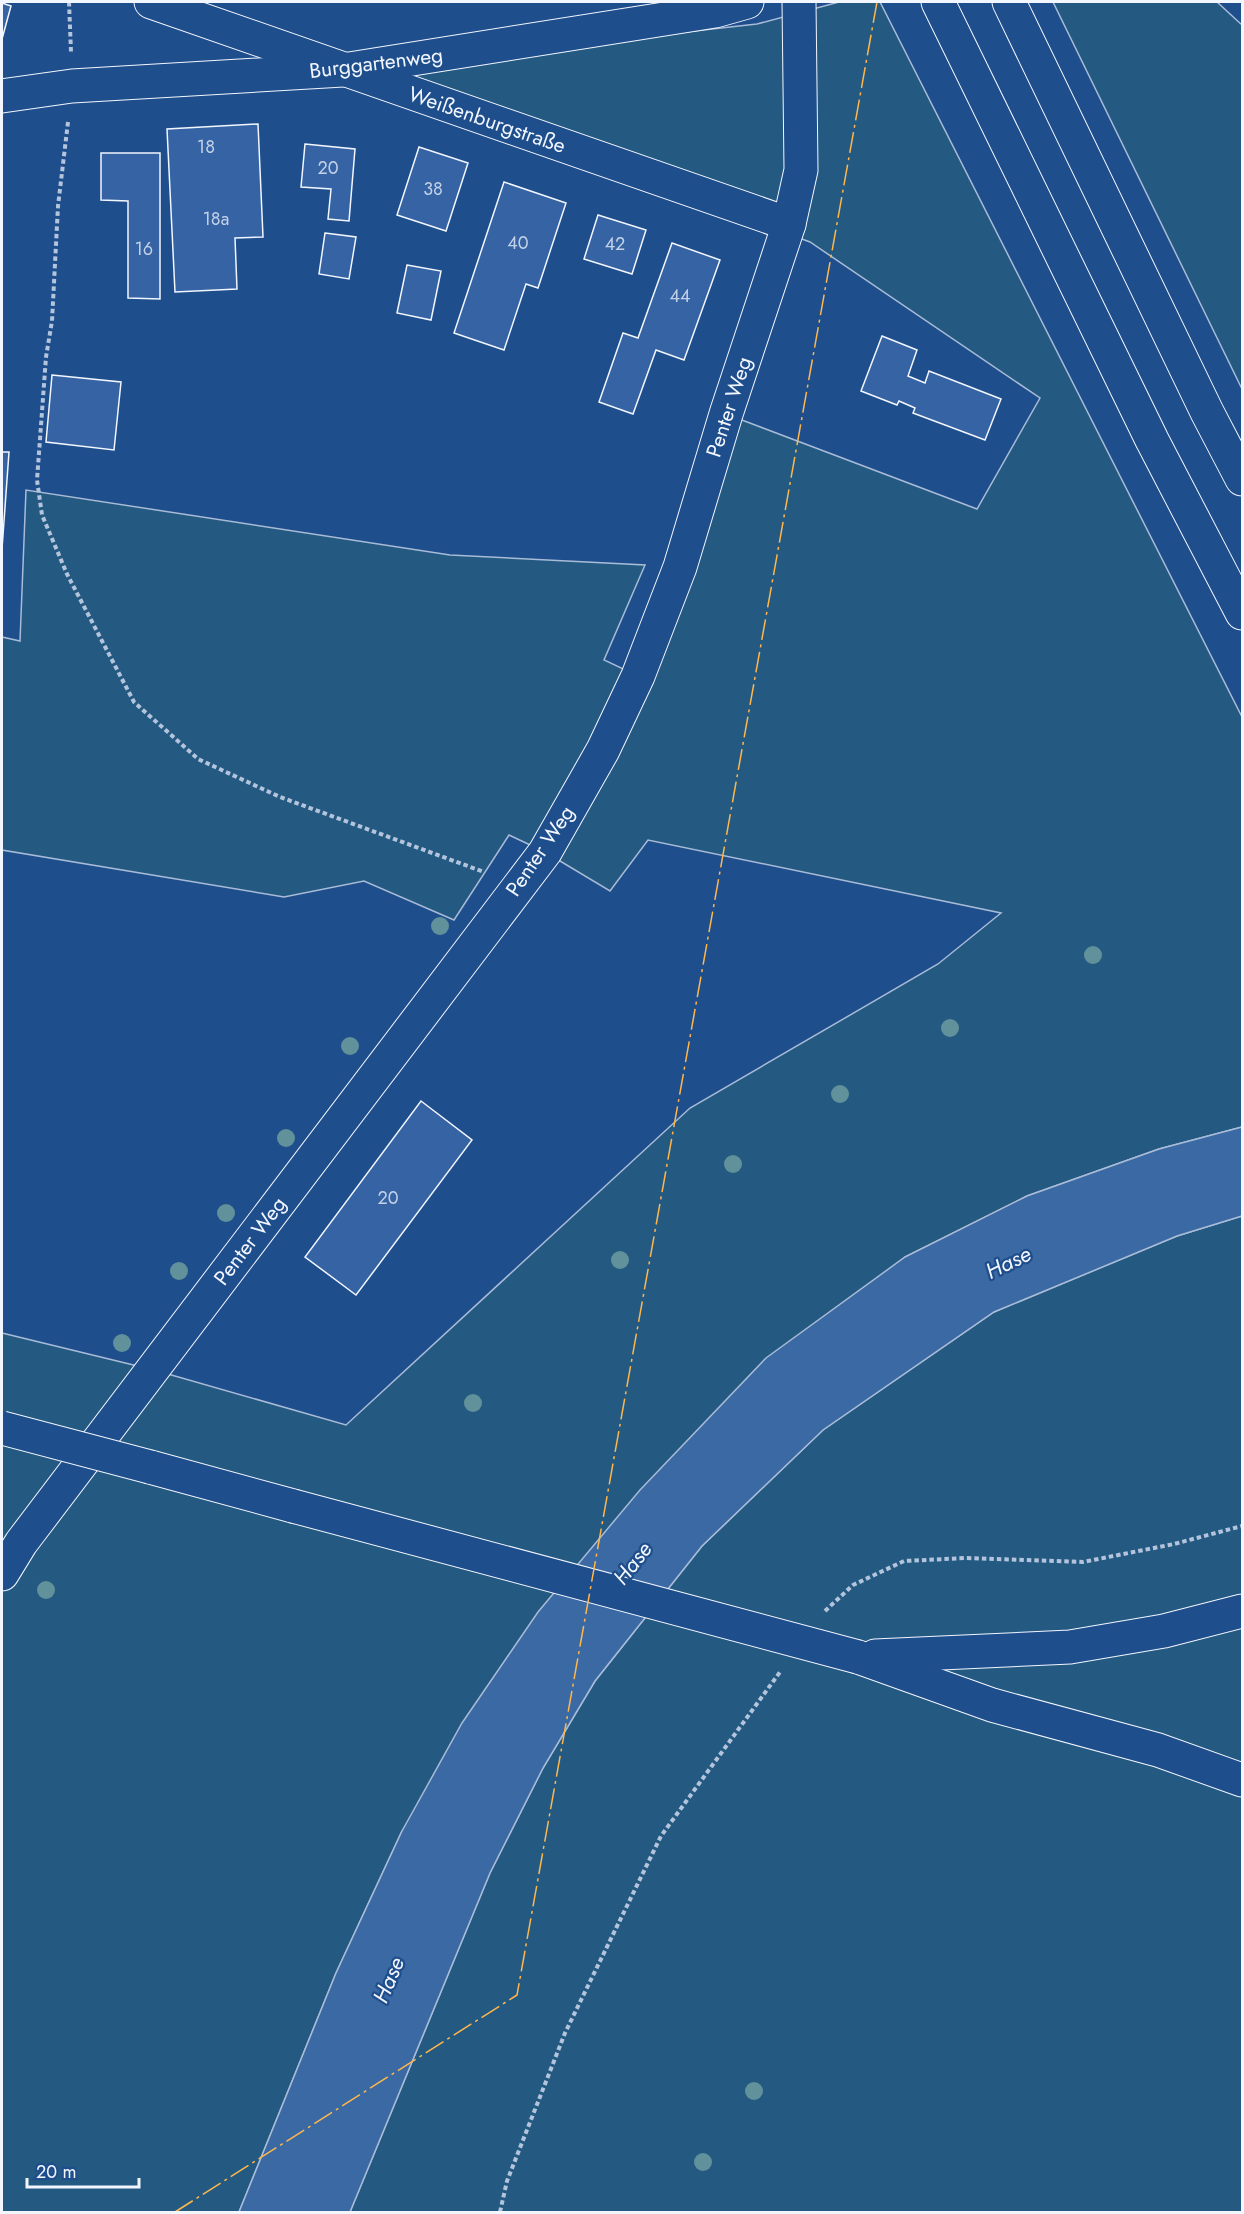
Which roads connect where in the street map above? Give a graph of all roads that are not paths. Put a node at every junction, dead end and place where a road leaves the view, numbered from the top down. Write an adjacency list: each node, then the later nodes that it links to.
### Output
1 (151, 2): 6 (main road, Weißenburgstraße)
2 (747, 2): 6 (main road, Burggartenweg)
3 (800, 2): 8 (main road, Penter Weg)
4 (938, 2): 10 (main road)
5 (1009, 2): 9 (main road)
6 (343, 70): 7 (main road, Burggartenweg); 8 (main road, Weißenburgstraße)
7 (2, 96)
8 (789, 224): 12 (main road, Penter Weg)
9 (1242, 479)
10 (1242, 613)
11 (2, 1428): 14 (main road, bridge)
12 (2, 1574)
13 (1242, 1611): 14 (main road)
14 (858, 1657): 15 (main road)
15 (1242, 1780)

